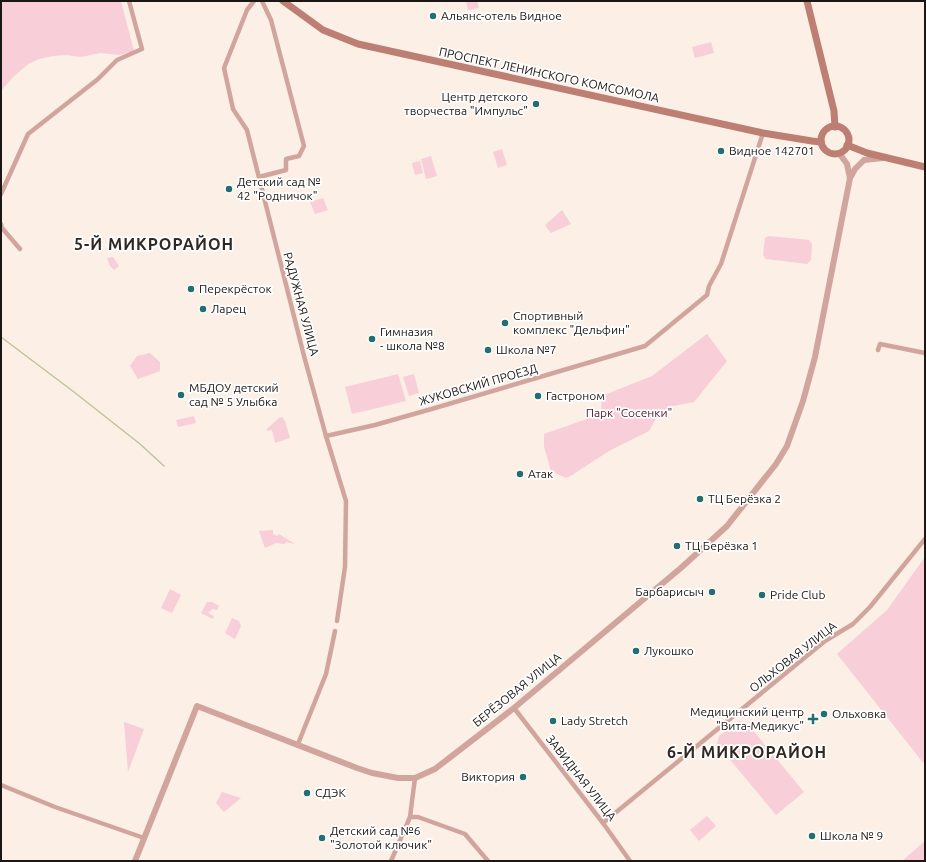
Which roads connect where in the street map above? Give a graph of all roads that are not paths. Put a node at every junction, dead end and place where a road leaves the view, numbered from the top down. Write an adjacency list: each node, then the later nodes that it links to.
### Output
1 (129, 1): 15 (street)
2 (254, 1): 13 (street, РАДУЖНАЯ УЛИЦА)
3 (262, 1): 13 (street)
4 (283, 1): 7 (main road, ПРОСПЕКТ ЛЕНИНСКОГО КОМСОМОЛА)
5 (807, 1): 6 (main road)
6 (835, 126): 8 (main road); 9 (main road)
7 (762, 133): 8 (main road, ПРОСПЕКТ ЛЕНИНСКОГО КОМСОМОЛА); 20 (street, ЖУКОВСКИЙ ПРОЕЗД)
8 (821, 142): 10 (main road)
9 (847, 145): 10 (main road); 11 (main road)
10 (839, 153): 14 (street)
11 (886, 158): 12 (main road); 14 (street)
12 (925, 167)
13 (259, 177): 20 (street, РАДУЖНАЯ УЛИЦА)
14 (850, 178): 24 (street, БЕРЁЗОВАЯ УЛИЦА)
15 (1, 194)
16 (1, 224): 17 (street)
17 (20, 249)
18 (878, 350): 19 (street)
19 (925, 353)
20 (326, 436): 22 (street, РАДУЖНАЯ УЛИЦА)
21 (925, 539): 29 (street, ОЛЬХОВАЯ УЛИЦА)
22 (337, 621)
23 (335, 631): 25 (street)
24 (514, 708): 26 (street, БЕРЁЗОВАЯ УЛИЦА); 29 (street, ЗАВИДНАЯ УЛИЦА)
25 (298, 744): 26 (street, БЕРЁЗОВАЯ УЛИЦА); 30 (street, БЕРЁЗОВАЯ УЛИЦА)
26 (415, 778): 28 (street)
27 (1, 785): 30 (street)
28 (410, 817): 32 (street); 33 (street)
29 (604, 823): 34 (street, ЗАВИДНАЯ УЛИЦА)
30 (144, 838): 31 (street)
31 (136, 861)
32 (391, 861)
33 (488, 861)
34 (630, 861)

